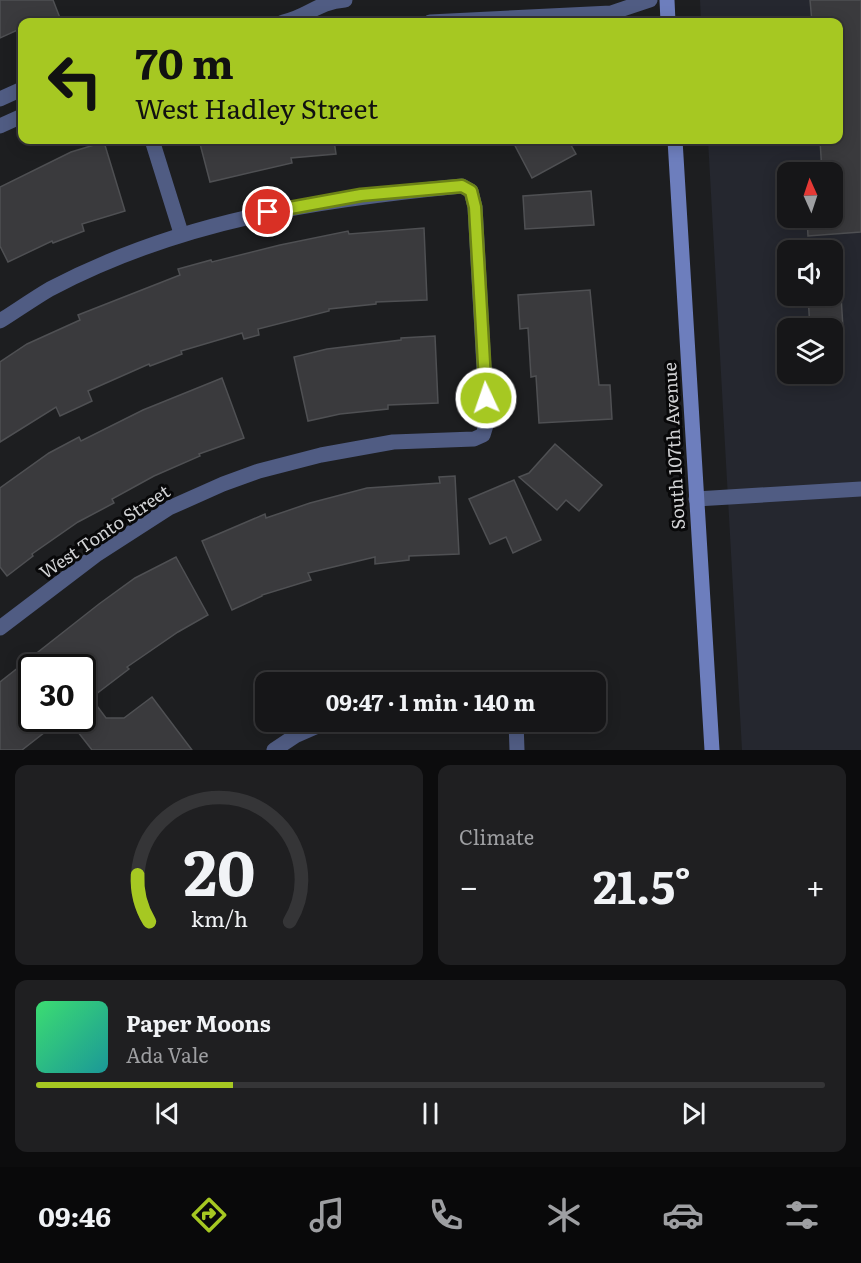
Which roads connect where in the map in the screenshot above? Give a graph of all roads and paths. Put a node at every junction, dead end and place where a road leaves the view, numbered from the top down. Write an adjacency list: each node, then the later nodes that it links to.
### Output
1 (345, 0): 4 (street)
2 (650, 0): 5 (street)
3 (667, 0): 6 (main road)
4 (299, 18)
5 (510, 18)
6 (668, 18)
7 (18, 91): 8 (street)
8 (0, 99)
9 (18, 118): 10 (street)
10 (0, 126)
11 (153, 144): 13 (street)
12 (675, 144): 16 (main road, South 107th Avenue)
13 (181, 233): 14 (street); 17 (street, West Tonto Street)
14 (0, 321)
15 (861, 489): 16 (street)
16 (696, 499): 22 (main road, South 107th Avenue)
17 (0, 628)
18 (304, 732): 20 (street)
19 (517, 732): 21 (street)
20 (273, 750)
21 (518, 750)
22 (712, 750)

